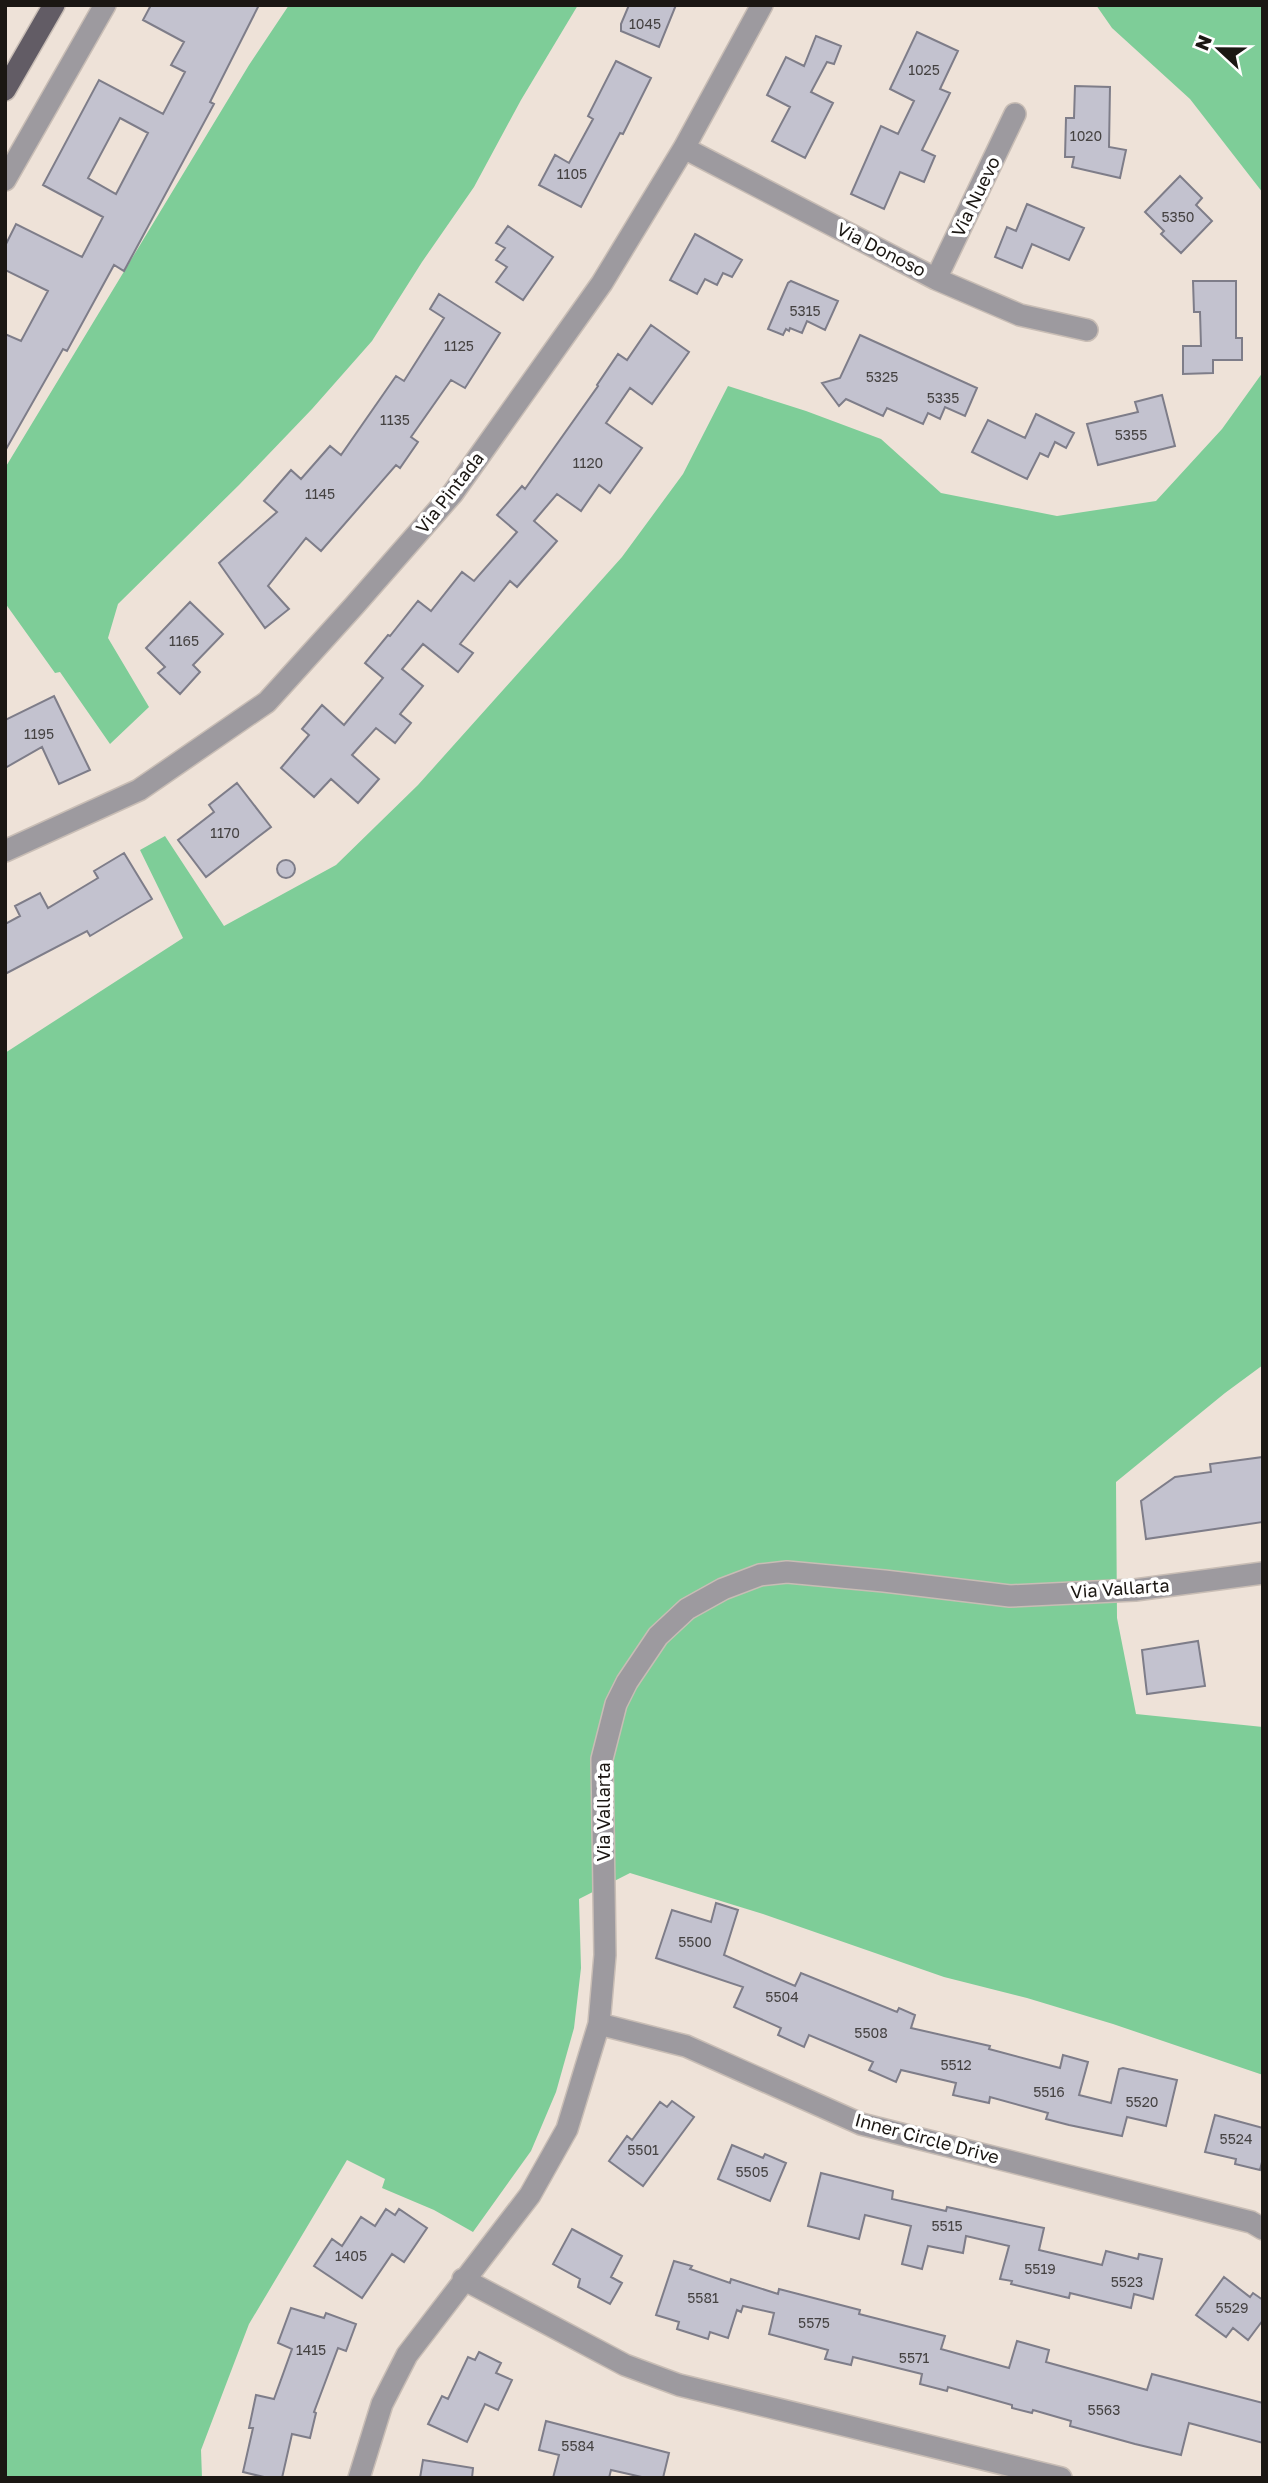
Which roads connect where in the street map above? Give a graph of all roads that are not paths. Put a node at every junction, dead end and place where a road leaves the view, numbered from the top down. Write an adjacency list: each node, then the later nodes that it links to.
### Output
1 (54, 5): 4 (main road)
2 (105, 5): 7 (street)
3 (762, 5): 6 (street, Via Pintada)
4 (5, 90)
5 (1015, 114): 8 (street, Via Nuevo)
6 (684, 148): 8 (street, Via Donoso); 10 (street, Via Pintada)
7 (5, 180)
8 (936, 279): 9 (street, Via Donoso)
9 (1087, 330)
10 (5, 851)
11 (1263, 1573): 12 (street, Via Vallarta)
12 (599, 2024): 13 (street, Inner Circle Drive); 14 (street, Via Vallarta)
13 (1263, 2229)
14 (463, 2279): 15 (street, Via Vallarta); 16 (street)
15 (359, 2478)
16 (1061, 2478)

